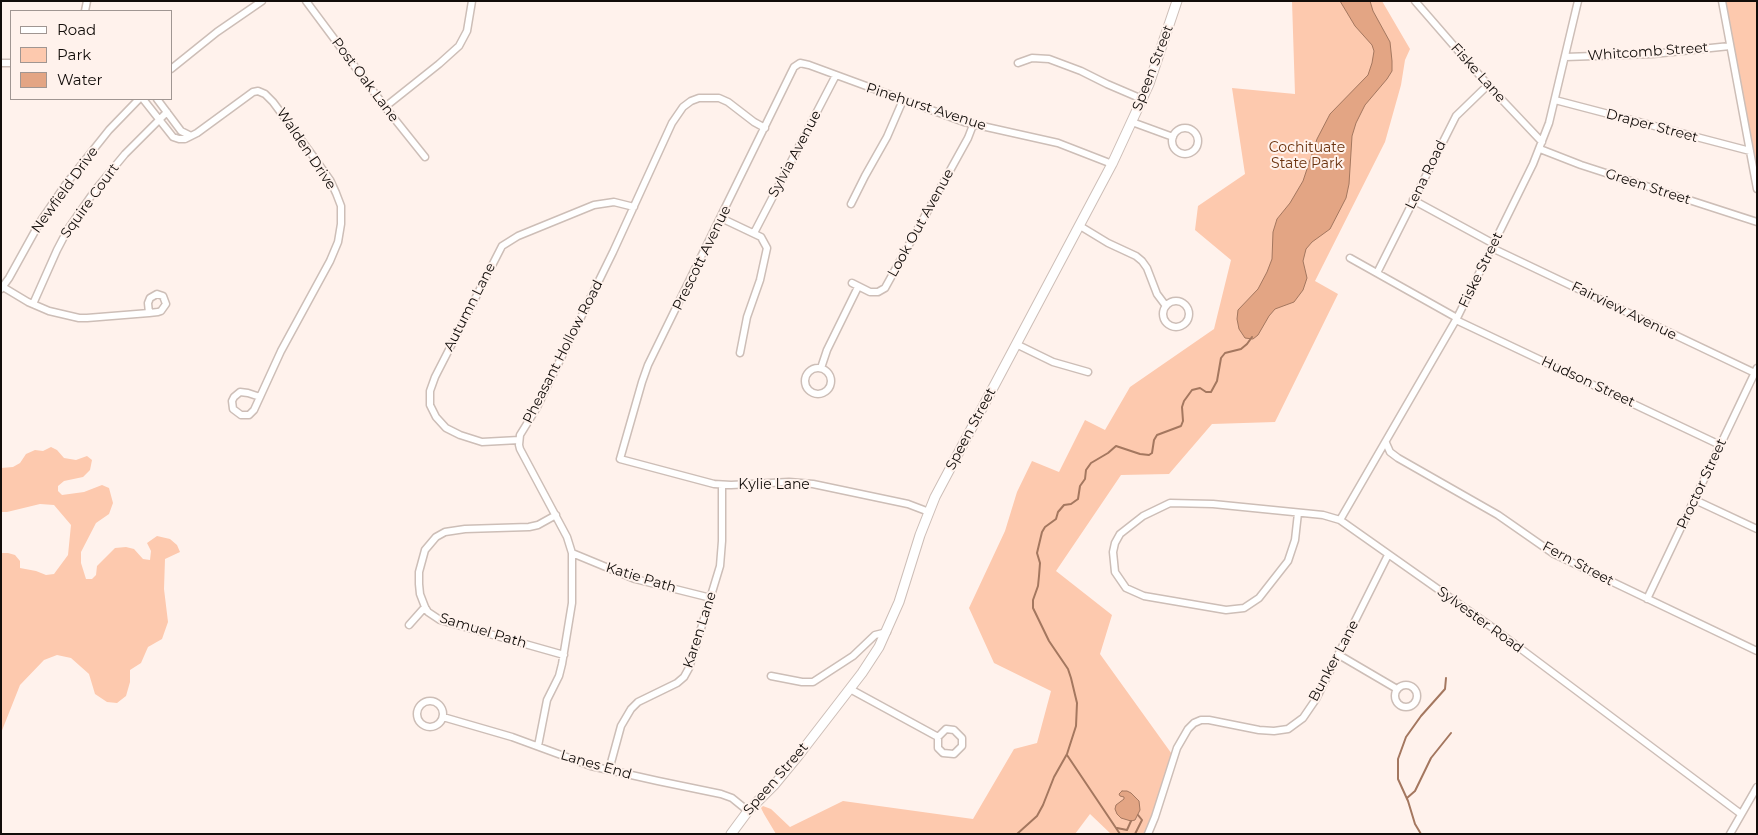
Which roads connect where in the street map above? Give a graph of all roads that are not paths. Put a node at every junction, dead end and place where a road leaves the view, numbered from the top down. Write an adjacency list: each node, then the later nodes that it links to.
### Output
1 (262, 1): 12 (street)
2 (306, 1): 21 (street, Post Oak Lane)
3 (472, 1): 21 (street)
4 (1177, 1): 15 (street, Speen Street)
5 (1415, 1): 14 (street, Fiske Lane)
6 (1578, 1): 9 (street, Fiske Street)
7 (1722, 1): 8 (street)
8 (1730, 46): 9 (street, Whitcomb Street); 30 (street)
9 (1566, 57): 20 (street, Fiske Street)
10 (800, 63): 13 (street, Pinehurst Avenue); 26 (street, Prescott Avenue)
11 (1018, 63): 15 (street)
12 (172, 68)
13 (836, 75): 19 (street, Pinehurst Avenue); 40 (street, Sylvia Avenue)
14 (1488, 86): 29 (street, Fiske Lane); 34 (street, Lena Road)
15 (1142, 99): 24 (street, Speen Street)
16 (138, 100): 46 (street, Newfield Drive)
17 (144, 100): 23 (street)
18 (158, 100): 22 (street)
19 (903, 100): 25 (street, Pinehurst Avenue); 35 (street)
20 (1555, 100): 29 (street, Fiske Street); 30 (street, Draper Street)
21 (385, 107): 31 (street, Post Oak Lane)
22 (167, 112): 23 (street, Squire Court); 27 (street)
23 (159, 119): 27 (street); 47 (street, Squire Court)
24 (1132, 122): 28 (street); 32 (street, Speen Street)
25 (973, 125): 32 (street, Pinehurst Avenue); 45 (street, Look Out Avenue)
26 (765, 128): 36 (street, Pheasant Hollow Road); 37 (street, Prescott Avenue)
27 (191, 136): 56 (street, Walden Drive)
28 (1173, 137): 28 (street)
29 (1541, 146): 38 (street, Green Street); 41 (street, Fiske Street)
30 (1750, 151): 33 (street)
31 (426, 157)
32 (1112, 164): 39 (street, Speen Street)
33 (1757, 189)
34 (1413, 200): 41 (street, Fairview Avenue); 43 (street, Lena Road)
35 (851, 204)
36 (634, 206): 57 (street, Pheasant Hollow Road); 57 (street, Autumn Lane)
37 (722, 218): 40 (street); 60 (street, Prescott Avenue)
38 (1757, 222)
39 (1080, 226): 48 (street); 51 (street, Speen Street)
40 (758, 235): 52 (street)
41 (1493, 246): 50 (street, Fiske Street); 55 (street, Fairview Avenue)
42 (1350, 258): 43 (street, Hudson Street)
43 (1377, 273): 50 (street, Hudson Street)
44 (852, 283): 45 (street, Look Out Avenue)
45 (858, 287): 53 (street)
46 (2, 288): 47 (street)
47 (33, 304): 49 (street)
48 (1166, 306): 48 (street)
49 (149, 313)
50 (1457, 319): 58 (street, Fiske Street); 59 (street, Hudson Street)
51 (1016, 344): 54 (street); 63 (street, Speen Street)
52 (740, 352)
53 (821, 368): 53 (street)
54 (1088, 372)
55 (1756, 372): 59 (street, Proctor Street)
56 (260, 398): 56 (street, Walden Drive)
57 (519, 440): 65 (street, Pheasant Hollow Road)
58 (1386, 443): 66 (street, Fiske Street); 71 (street, Fern Street)
59 (1720, 445): 62 (street, Proctor Street)
60 (620, 459): 61 (street, Kylie Lane)
61 (722, 485): 63 (street, Kylie Lane); 70 (street, Karen Lane)
62 (1695, 500): 67 (street); 71 (street, Proctor Street)
63 (929, 512): 74 (street, Speen Street)
64 (1298, 513): 64 (street, Sylvester Road); 66 (street, Sylvester Road)
65 (556, 515): 68 (street, Pheasant Hollow Road); 72 (street, Samuel Path)
66 (1340, 520): 69 (street, Sylvester Road)
67 (1757, 529)
68 (572, 553): 70 (street, Katie Path); 76 (street, Pheasant Hollow Road)
69 (1388, 554): 77 (street, Bunker Lane); 87 (street, Sylvester Road)
70 (711, 598): 84 (street, Karen Lane)
71 (1647, 599): 75 (street, Fern Street)
72 (425, 607): 73 (street); 76 (street, Samuel Path)
73 (409, 625)
74 (887, 632): 78 (street); 79 (street, Speen Street)
75 (1757, 651)
76 (564, 655): 83 (street, Pheasant Hollow Road)
77 (1338, 655): 80 (street); 89 (street, Bunker Lane)
78 (771, 676)
79 (850, 689): 82 (street); 86 (street, Speen Street)
80 (1397, 689)
81 (443, 717): 81 (street, Lanes End); 83 (street, Lanes End)
82 (938, 737): 82 (street)
83 (538, 746): 84 (street, Lanes End)
84 (609, 770): 86 (street, Lanes End)
85 (1757, 788): 87 (street)
86 (748, 811): 88 (street, Speen Street)
87 (1741, 814): 90 (street)
88 (731, 834)
89 (1148, 834)
90 (1730, 834)

